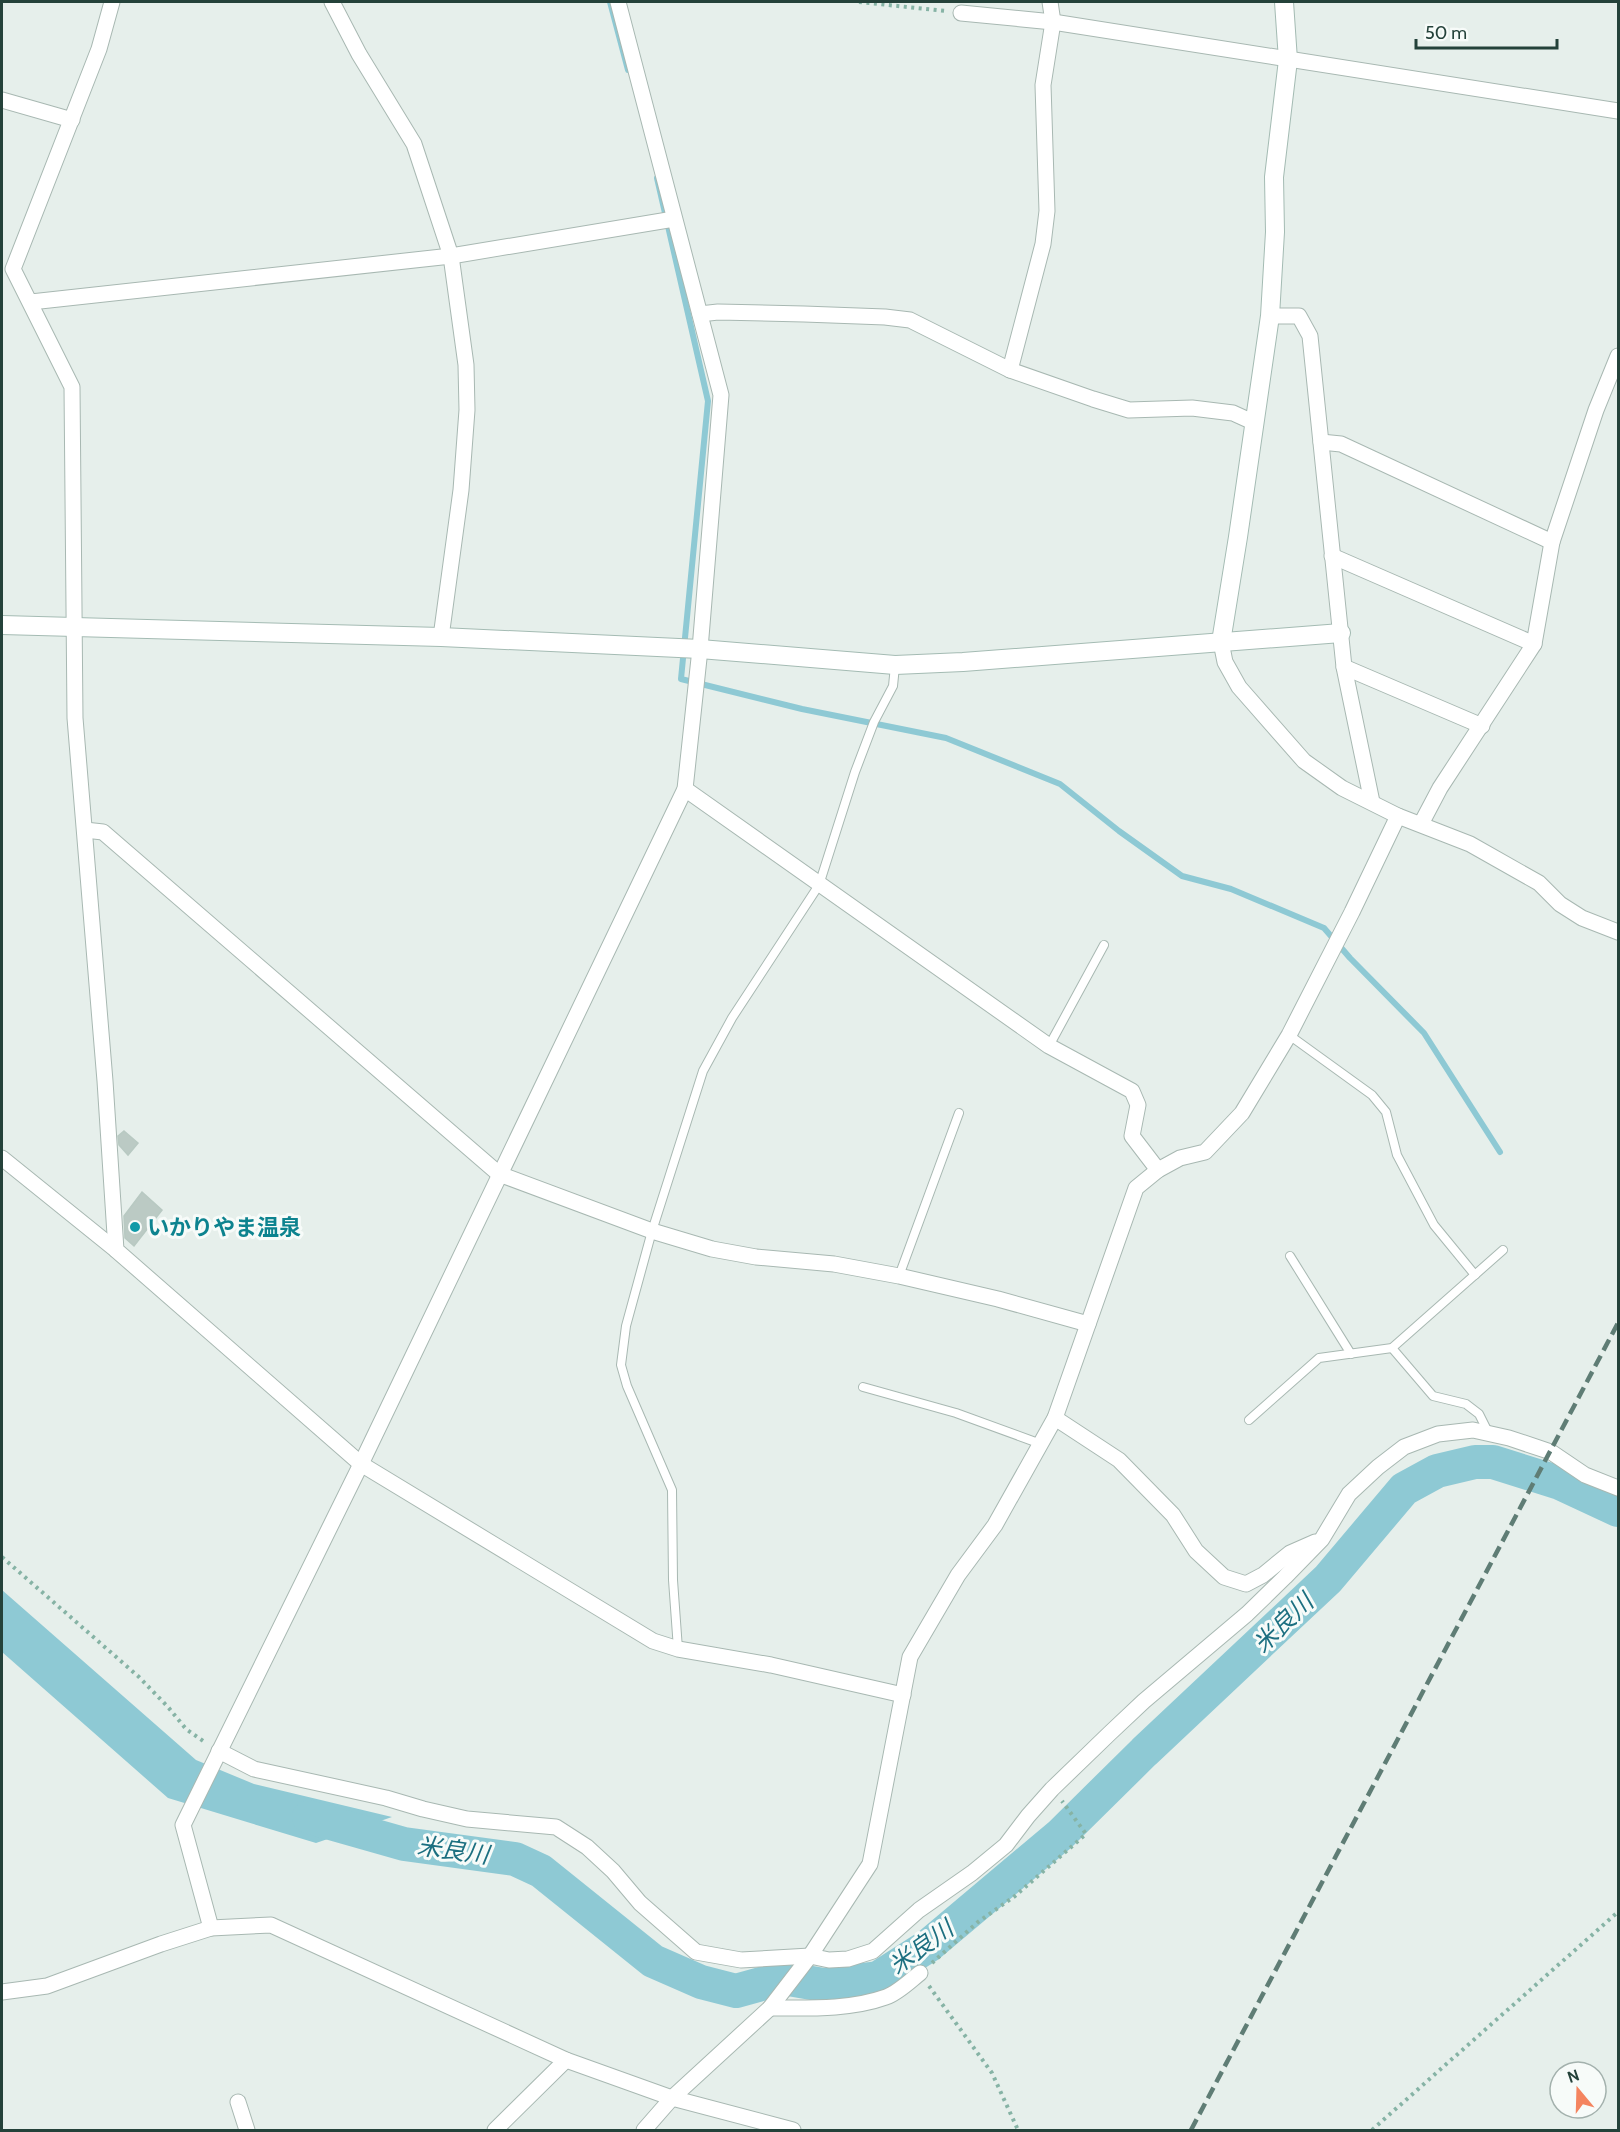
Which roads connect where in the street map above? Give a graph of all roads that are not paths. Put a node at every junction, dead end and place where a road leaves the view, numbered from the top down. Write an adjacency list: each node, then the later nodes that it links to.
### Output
1 (112, 2): 11 (street)
2 (332, 2): 13 (street)
3 (618, 2): 12 (street)
4 (1050, 2): 7 (street)
5 (1284, 2): 8 (street)
6 (961, 13): 7 (street)
7 (1053, 22): 8 (street); 18 (street)
8 (1288, 60): 10 (street); 16 (street)
9 (2, 100): 11 (street)
10 (1618, 111)
11 (72, 120): 14 (street)
12 (674, 219): 13 (street); 15 (street)
13 (451, 256): 14 (street); 26 (street)
14 (31, 302): 24 (street)
15 (700, 314): 18 (street); 29 (street)
16 (1270, 316): 19 (street); 20 (street)
17 (1618, 356): 21 (street)
18 (1010, 370): 19 (street)
19 (1255, 423): 27 (street)
20 (1321, 442): 21 (street); 22 (street)
21 (1552, 542): 28 (street)
22 (1332, 556): 25 (street); 28 (street)
23 (2, 625): 24 (street)
24 (73, 628): 26 (street); 37 (street)
25 (1341, 633): 27 (street); 31 (street)
26 (441, 637): 29 (street)
27 (1221, 642): 30 (street); 34 (street)
28 (1534, 644): 32 (street)
29 (700, 649): 30 (street); 33 (street)
30 (895, 665): 38 (lane)
31 (1344, 667): 32 (street); 34 (street)
32 (1482, 726): 36 (street)
33 (685, 789): 38 (street); 46 (street)
34 (1372, 802): 35 (street)
35 (1398, 816): 36 (street); 41 (street)
36 (1421, 824): 39 (street)
37 (85, 830): 46 (street); 48 (street)
38 (819, 885): 42 (street); 47 (lane)
39 (1618, 932)
40 (1104, 945): 42 (lane)
41 (1289, 1035): 45 (street); 51 (lane)
42 (1049, 1046): 45 (street)
43 (959, 1113): 52 (lane)
44 (2, 1158): 48 (street)
45 (1158, 1170): 53 (street)
46 (499, 1174): 47 (street); 61 (street)
47 (652, 1231): 52 (street); 64 (lane)
48 (116, 1250): 61 (street)
49 (1503, 1250): 51 (lane)
50 (1290, 1256): 55 (lane)
51 (1475, 1275): 54 (lane)
52 (899, 1276): 53 (street)
53 (1088, 1324): 57 (street)
54 (1392, 1348): 55 (lane); 59 (lane)
55 (1351, 1354): 58 (lane)
56 (862, 1387): 60 (lane)
57 (1055, 1418): 60 (street); 63 (street)
58 (1249, 1419)
59 (1489, 1433): 62 (street); 63 (street)
60 (1041, 1444): 65 (street)
61 (361, 1464): 64 (street); 66 (street)
62 (1618, 1488)
63 (1322, 1539): 68 (street)
64 (678, 1649): 65 (street)
65 (903, 1695): 68 (street)
66 (219, 1751): 67 (street); 68 (street)
67 (212, 1928): 70 (street); 72 (street)
68 (810, 1956): 71 (street)
69 (920, 1973): 71 (street)
70 (2, 1992)
71 (770, 2008): 73 (street)
72 (566, 2060): 73 (street); 76 (street)
73 (672, 2098): 77 (street); 78 (street)
74 (238, 2102): 75 (street)
75 (247, 2130)
76 (495, 2130)
77 (645, 2130)
78 (793, 2130)

